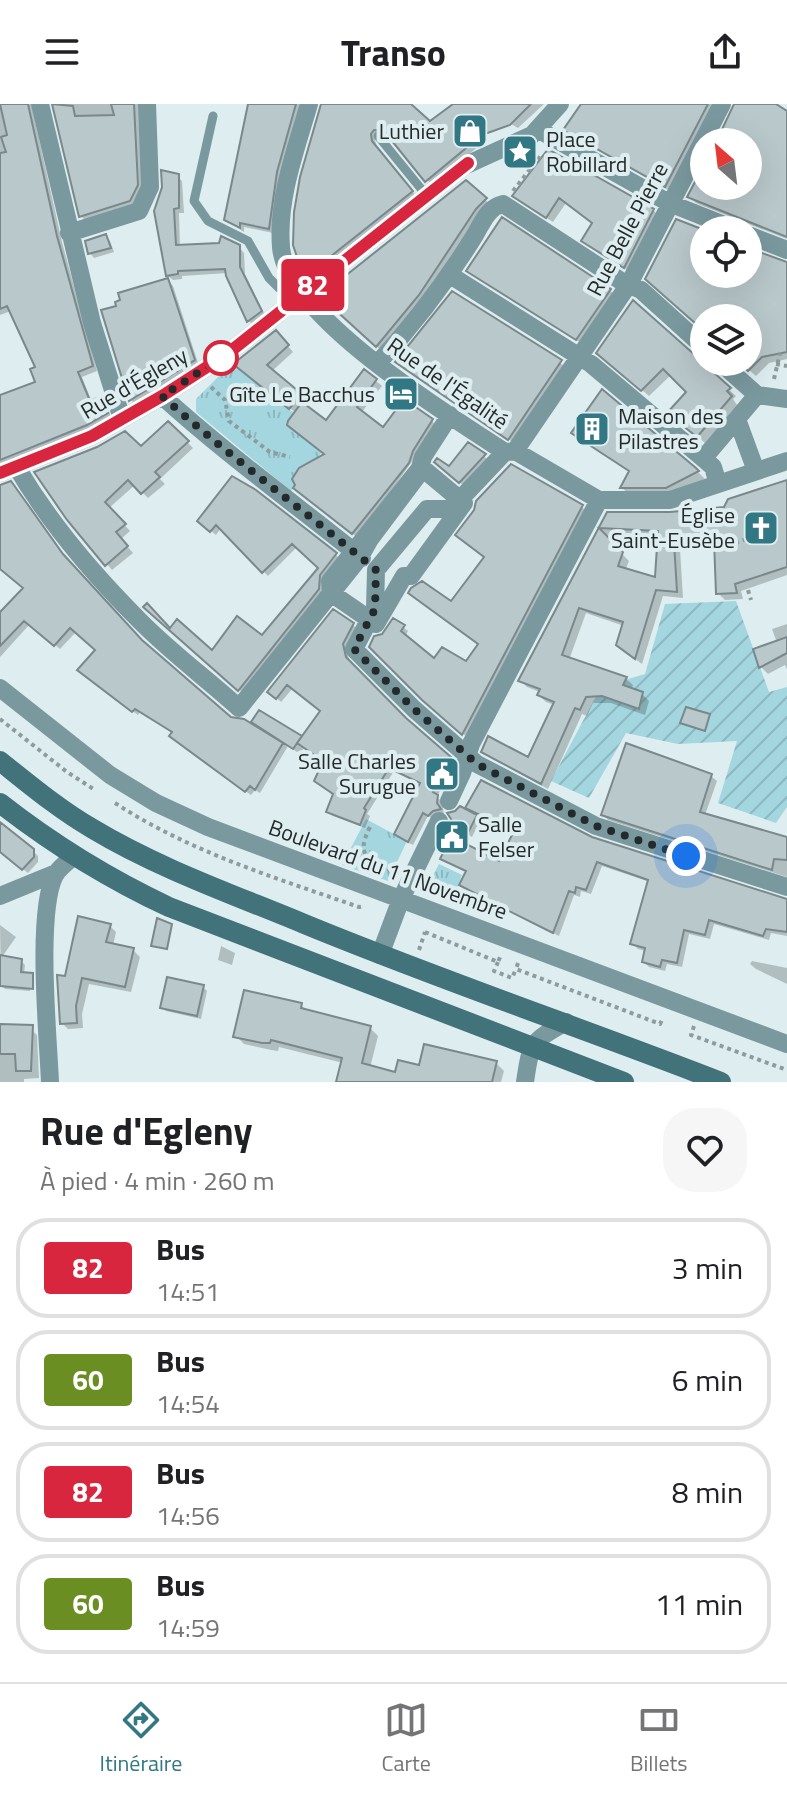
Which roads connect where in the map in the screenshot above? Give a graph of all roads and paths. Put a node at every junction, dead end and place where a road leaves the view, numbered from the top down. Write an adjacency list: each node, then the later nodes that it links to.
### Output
1 (40, 104): 14 (street)
2 (147, 104): 14 (street)
3 (309, 104): 19 (street)
4 (560, 104): 7 (street)
5 (722, 104): 11 (street, Rue Belle Pierre)
6 (213, 116): 19 (lane)
7 (539, 130): 10 (street, Rue d'Égleny); 11 (street)
8 (378, 136): 10 (lane)
9 (545, 149): 12 (path)
10 (427, 196): 19 (street, Rue d'Égleny)
11 (669, 203): 13 (street); 18 (street, Rue Belle Pierre)
12 (503, 204): 17 (street); 18 (street)
13 (702, 216)
14 (69, 233): 31 (street)
15 (762, 240): 16 (street)
16 (787, 250)
17 (450, 275): 21 (street); 23 (street)
18 (629, 284): 20 (street); 21 (street, Rue Belle Pierre)
19 (302, 294): 23 (street, Rue de l'Égalité); 25 (street, Rue d'Égleny)
20 (690, 334)
21 (579, 357): 33 (street, Rue Belle Pierre); 35 (street)
22 (787, 358): 24 (path)
23 (377, 364): 30 (street, Rue de l'Égalité)
24 (787, 366)
25 (206, 374): 28 (street, Rue d'Égleny); 34 (path)
26 (736, 376): 27 (street)
27 (757, 395): 29 (street); 32 (street)
28 (162, 396): 31 (street, Rue d'Égleny); 45 (street)
29 (787, 399)
30 (450, 415): 33 (street, Rue de l'Égalité); 37 (street)
31 (122, 419): 38 (street, Rue d'Égleny)
32 (737, 419): 35 (street); 39 (street)
33 (510, 452): 41 (street, Rue de l'Égalité); 42 (street, Rue Belle Pierre)
34 (290, 457)
35 (704, 459): 40 (street)
36 (787, 461): 39 (street)
37 (421, 467): 42 (street); 45 (street)
38 (8, 470): 48 (street)
39 (756, 471): 40 (street)
40 (718, 484): 41 (street)
41 (599, 500): 52 (street)
42 (455, 504): 46 (street); 50 (street)
43 (744, 540): 44 (path)
44 (735, 543)
45 (357, 555): 46 (street); 48 (street)
46 (376, 570): 50 (street)
47 (748, 590): 49 (path)
48 (331, 593): 50 (street)
49 (751, 600)
50 (372, 615): 52 (street)
51 (0, 688): 63 (street, Boulevard du 11 Novembre)
52 (467, 758): 54 (street); 61 (street)
53 (0, 761): 66 (main road)
54 (449, 801)
55 (0, 803): 58 (main road)
56 (439, 821): 60 (street)
57 (370, 827): 60 (path)
58 (73, 857): 59 (street); 70 (main road)
59 (56, 873): 62 (street); 81 (street)
60 (411, 879): 63 (street)
61 (787, 887)
62 (0, 896)
63 (401, 899): 64 (street, Boulevard du 11 Novembre); 66 (street)
64 (433, 911): 65 (path); 77 (street, Boulevard du 11 Novembre)
65 (425, 932): 67 (path); 68 (path)
66 (380, 955): 70 (main road); 73 (main road)
67 (416, 956)
68 (498, 962): 69 (path); 69 (path)
69 (516, 969): 74 (path)
70 (369, 983): 78 (main road)
71 (665, 1013): 74 (path)
72 (685, 1020): 76 (path)
73 (566, 1022): 78 (street); 84 (main road)
74 (660, 1024): 75 (path)
75 (656, 1035)
76 (691, 1035): 79 (path); 80 (path)
77 (787, 1044)
78 (531, 1046): 82 (street); 83 (main road)
79 (686, 1047)
80 (787, 1070)
81 (50, 1082)
82 (525, 1082)
83 (624, 1082)
84 (721, 1082)

